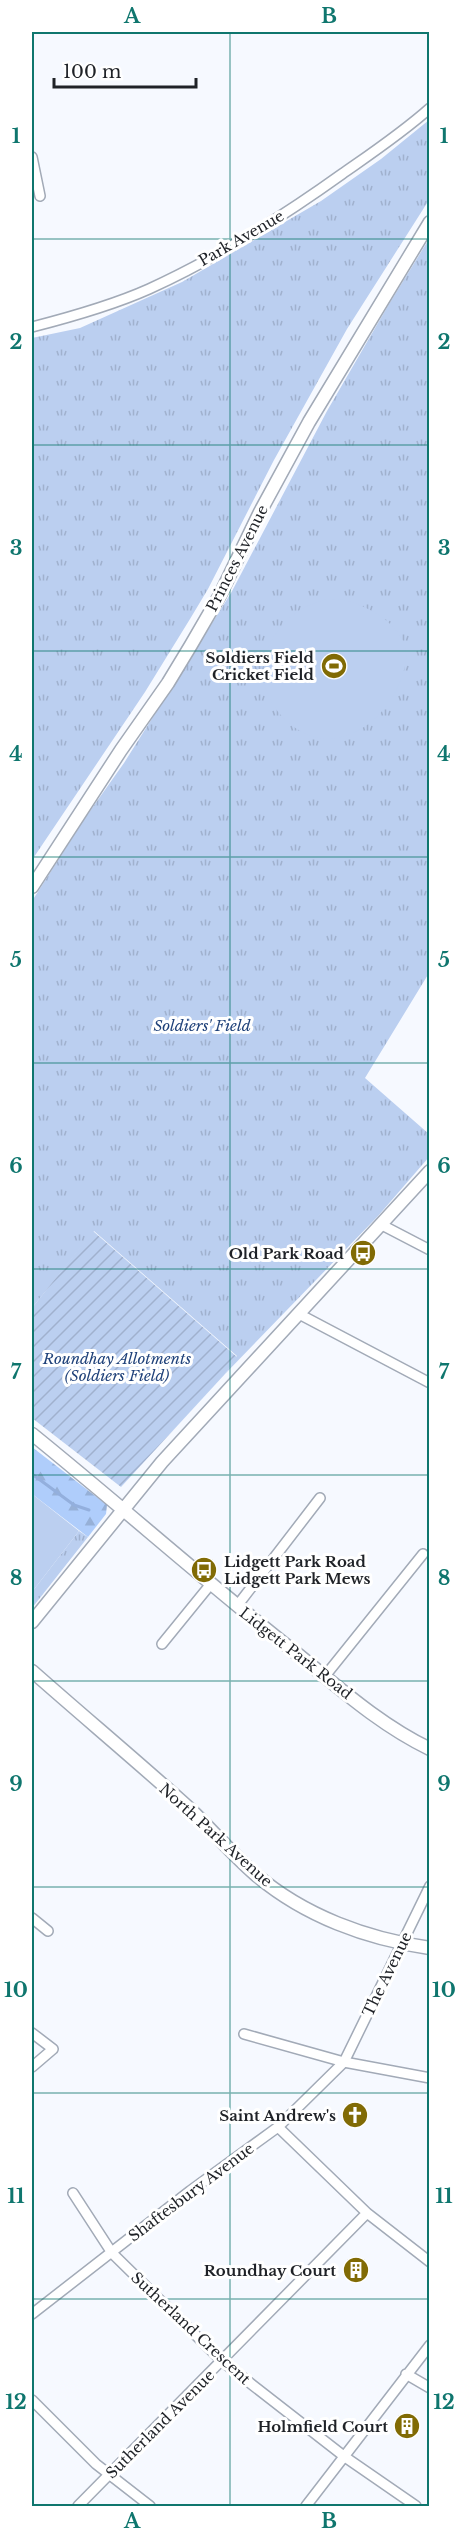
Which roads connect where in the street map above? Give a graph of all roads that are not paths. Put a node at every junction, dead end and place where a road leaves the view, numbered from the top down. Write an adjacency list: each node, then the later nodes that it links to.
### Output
1 (429, 108): 5 (street, Park Avenue)
2 (32, 157): 3 (street)
3 (40, 196)
4 (429, 222): 6 (street, Princes Avenue)
5 (32, 327)
6 (32, 887)
7 (429, 1171): 8 (street)
8 (380, 1224): 9 (street); 10 (street)
9 (429, 1250)
10 (298, 1314): 11 (street); 14 (street)
11 (429, 1383)
12 (32, 1434): 14 (street, Lidgett Park Road)
13 (320, 1498): 17 (street)
14 (123, 1507): 16 (street, Lidgett Park Road); 18 (street)
15 (423, 1554): 21 (street)
16 (210, 1585): 17 (street, Lidgett Park Road); 19 (street)
17 (237, 1606): 21 (street, Lidgett Park Road)
18 (32, 1622)
19 (162, 1644)
20 (32, 1671): 26 (street, North Park Avenue)
21 (325, 1676): 22 (street, Lidgett Park Road)
22 (429, 1749)
23 (429, 1887): 26 (street, The Avenue)
24 (32, 1918): 25 (street)
25 (48, 1931)
26 (402, 1944): 27 (street, North Park Avenue); 30 (street, The Avenue)
27 (429, 1948)
28 (32, 2033): 31 (street)
29 (244, 2034): 30 (street)
30 (344, 2062): 32 (street); 33 (street, Shaftesbury Avenue)
31 (32, 2067)
32 (429, 2078)
33 (278, 2127): 35 (street); 36 (street, Shaftesbury Avenue)
34 (73, 2193): 36 (street, Sutherland Crescent)
35 (368, 2213): 37 (street); 40 (street, Sutherland Avenue)
36 (112, 2253): 38 (street, Shaftesbury Avenue); 40 (street, Sutherland Crescent)
37 (429, 2262)
38 (32, 2314)
39 (429, 2345): 41 (street)
40 (223, 2362): 44 (street, Sutherland Crescent); 45 (street, Sutherland Avenue)
41 (406, 2374): 42 (street); 44 (street)
42 (429, 2388)
43 (32, 2400): 45 (street)
44 (345, 2457): 48 (street); 49 (street, Sutherland Crescent)
45 (109, 2475): 46 (street, Sutherland Avenue); 47 (street)
46 (78, 2506)
47 (150, 2506)
48 (306, 2506)
49 (416, 2506)

